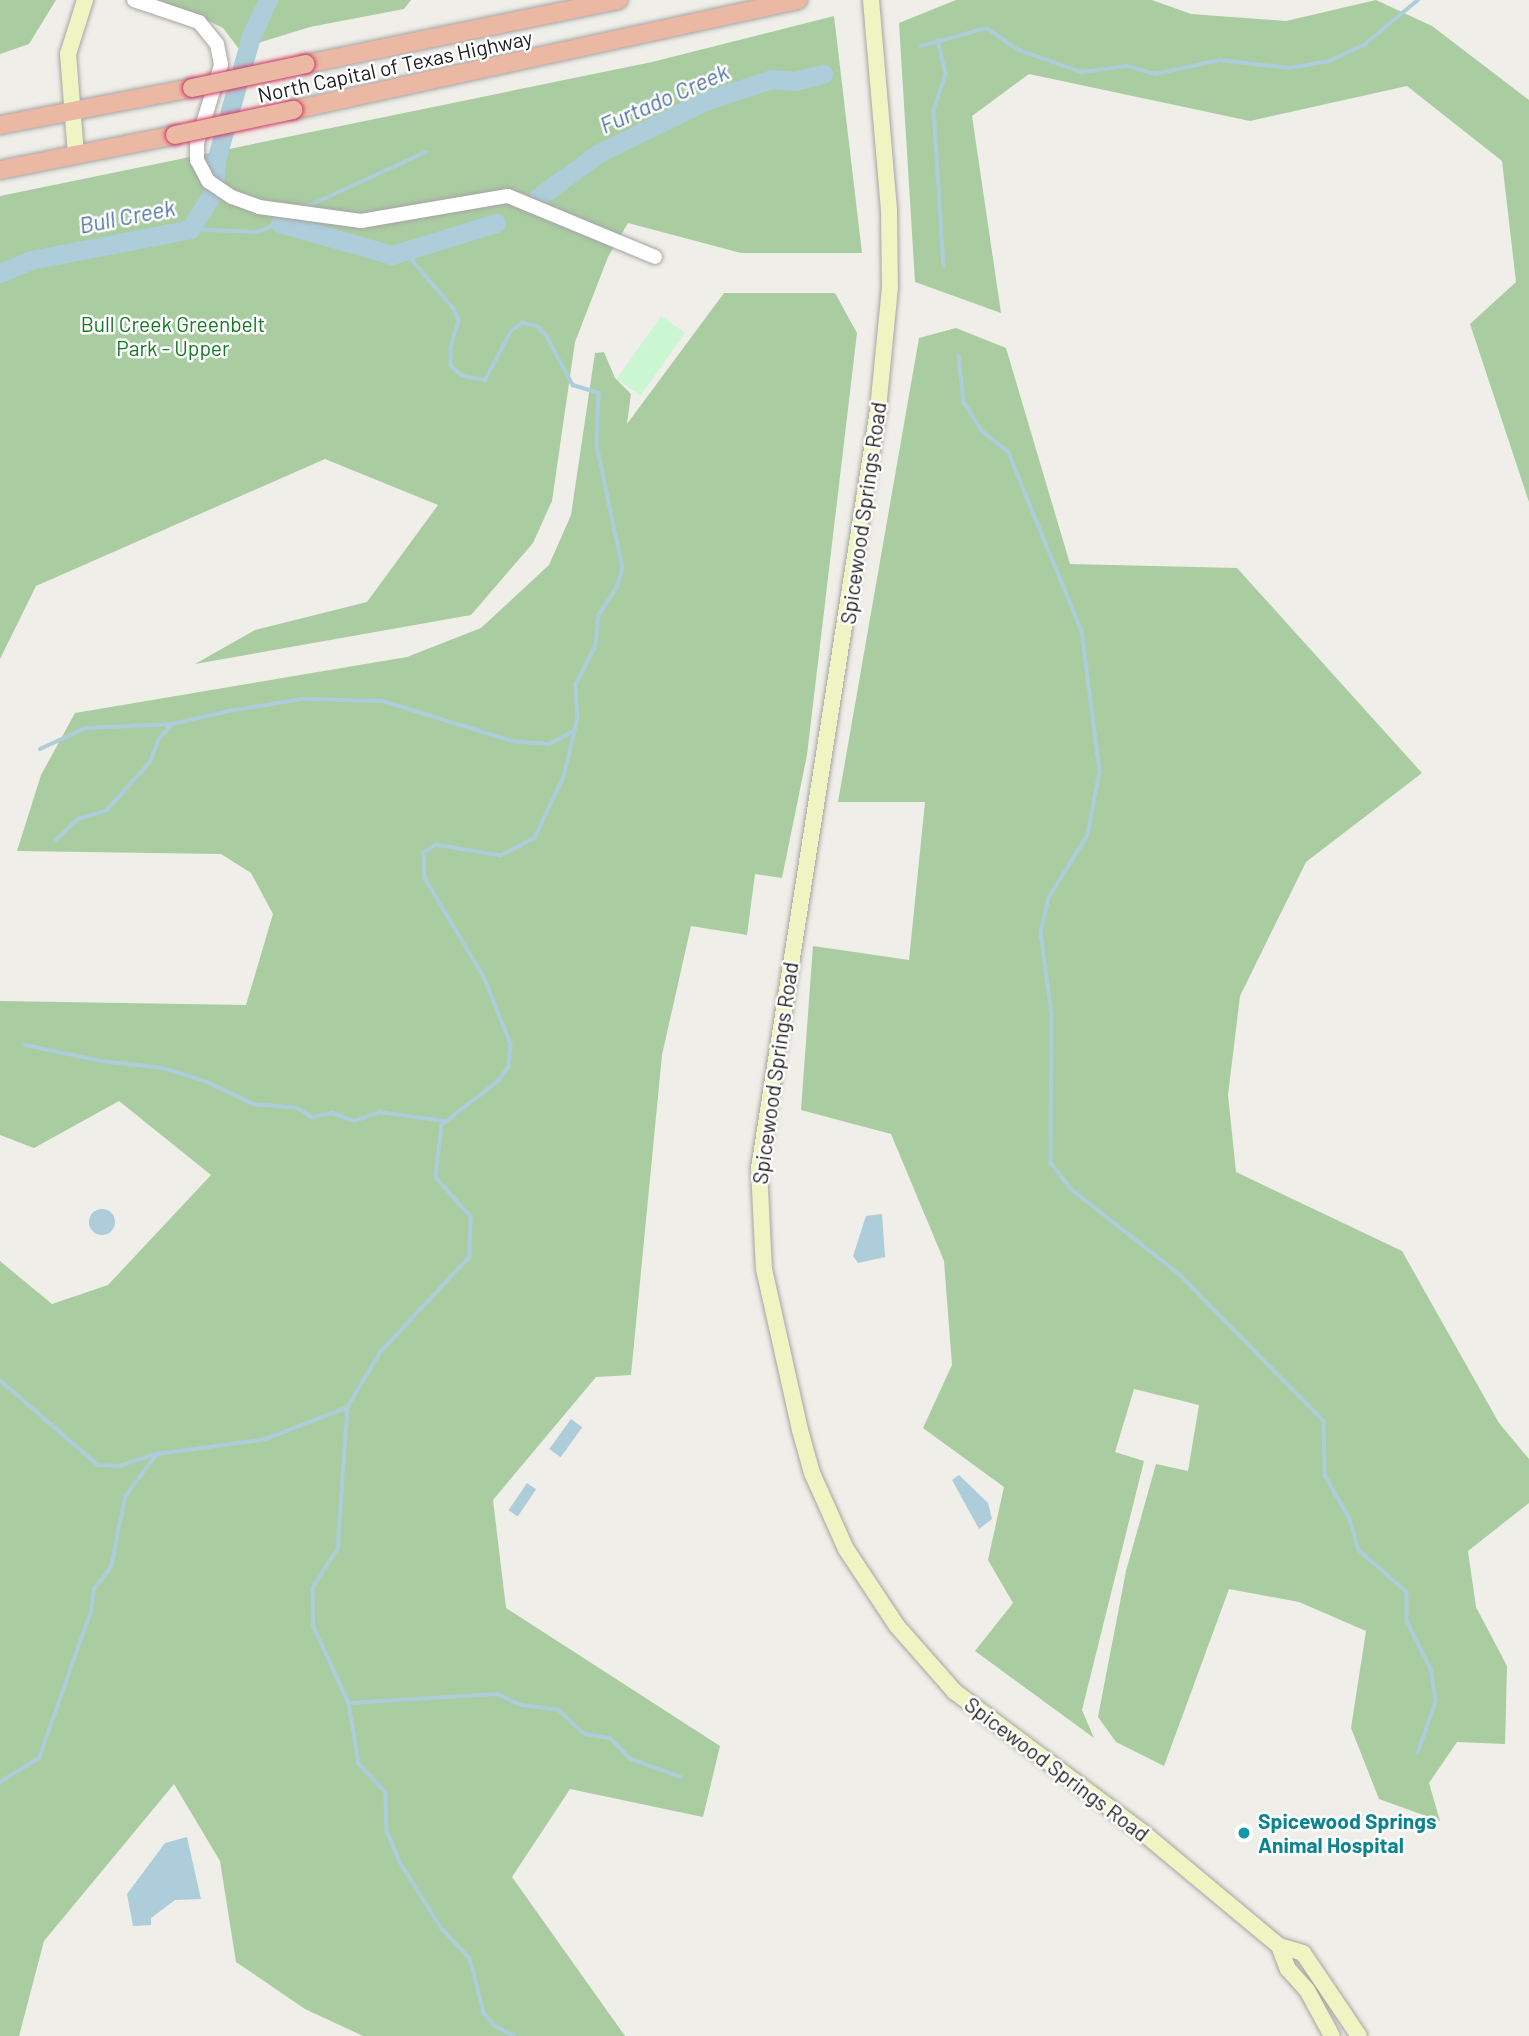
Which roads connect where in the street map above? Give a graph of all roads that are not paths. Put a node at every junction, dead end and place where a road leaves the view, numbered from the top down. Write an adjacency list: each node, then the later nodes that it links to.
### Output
1 (85, 0): 6 (main road)
2 (134, 0): 10 (street)
3 (619, 0): 6 (highway, North Capital of Texas Highway, bridge)
4 (798, 0): 8 (highway, North Capital of Texas Highway, bridge)
5 (872, 0): 11 (main road, Spicewood Springs Road)
6 (70, 110): 7 (highway, North Capital of Texas Highway); 8 (main road)
7 (0, 125)
8 (76, 155): 9 (highway, North Capital of Texas Highway)
9 (0, 170)
10 (655, 257)
11 (1279, 1946): 12 (main road, Spicewood Springs Road); 13 (main road, Spicewood Springs Road)
12 (1332, 2036)
13 (1359, 2036)

